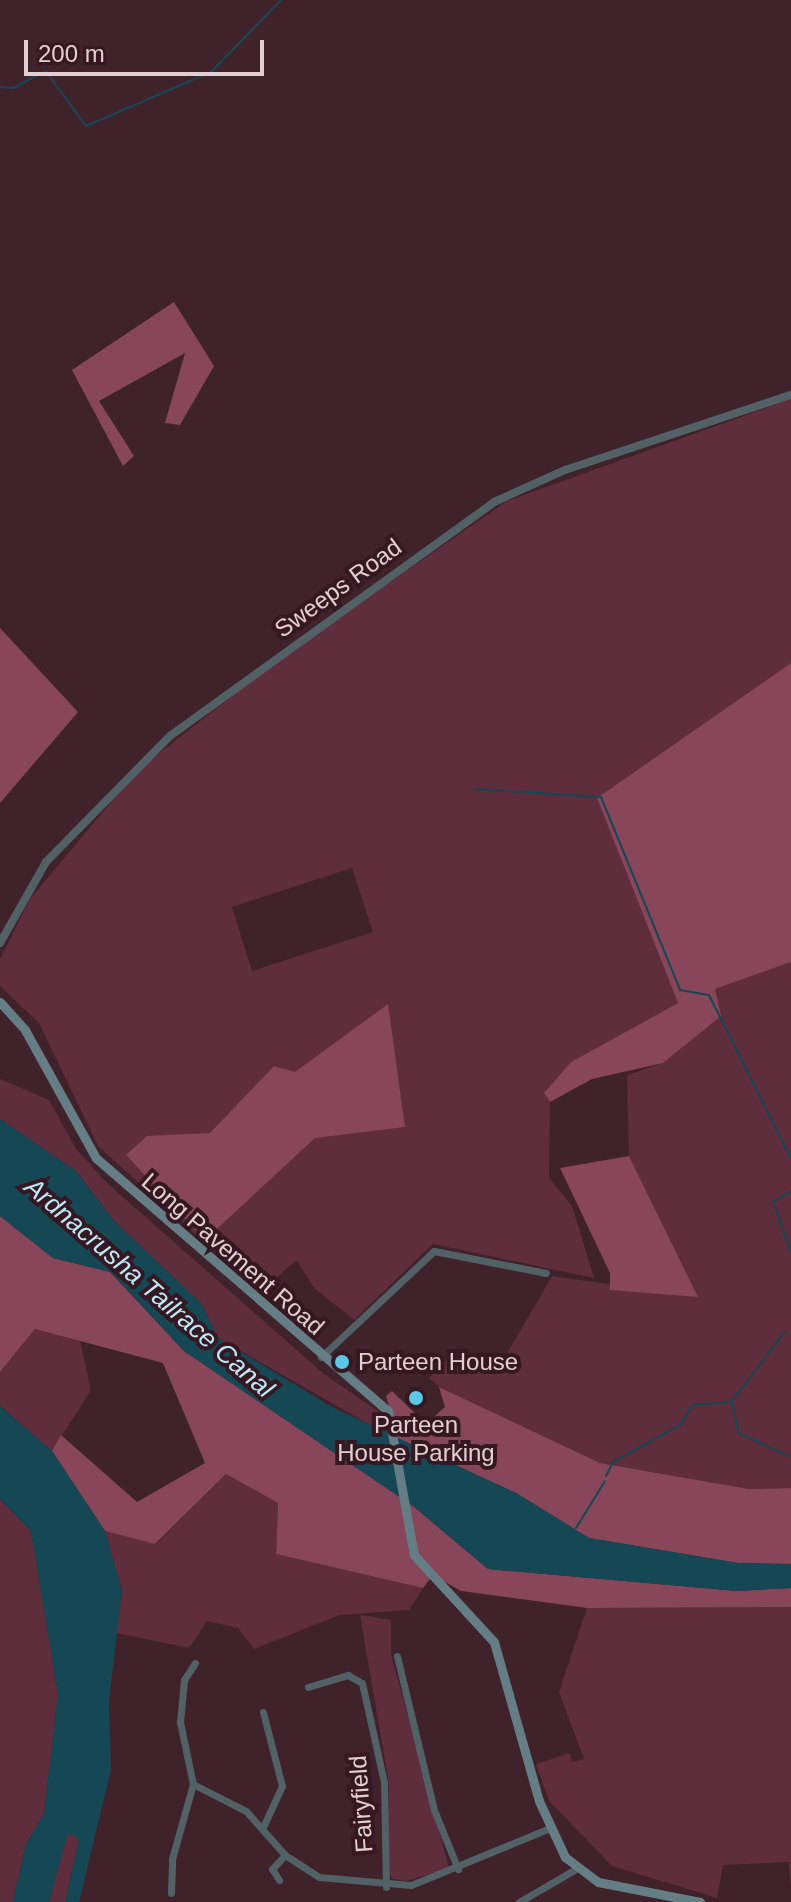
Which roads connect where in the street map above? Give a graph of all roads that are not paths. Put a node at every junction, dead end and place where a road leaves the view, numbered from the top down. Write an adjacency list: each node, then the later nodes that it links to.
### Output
1 (791, 395): 2 (street, Sweeps Road)
2 (0, 943)
3 (0, 1002): 5 (main road, Long Pavement Road)
4 (546, 1273): 5 (street)
5 (320, 1357): 12 (main road, Long Pavement Road)
6 (397, 1656): 14 (street)
7 (195, 1663): 10 (street)
8 (308, 1687): 17 (street, Fairyfield)
9 (263, 1712): 11 (street)
10 (193, 1784): 11 (street, Fairyfield); 18 (street)
11 (264, 1825): 13 (street, Fairyfield)
12 (550, 1828): 14 (street, Fairyfield); 15 (main road, Long Pavement Road)
13 (285, 1855): 16 (street); 17 (street, Fairyfield)
14 (458, 1869): 17 (street, Fairyfield)
15 (577, 1871): 19 (street); 20 (main road)
16 (279, 1880)
17 (386, 1887)
18 (171, 1893)
19 (519, 1902)
20 (700, 1902)

